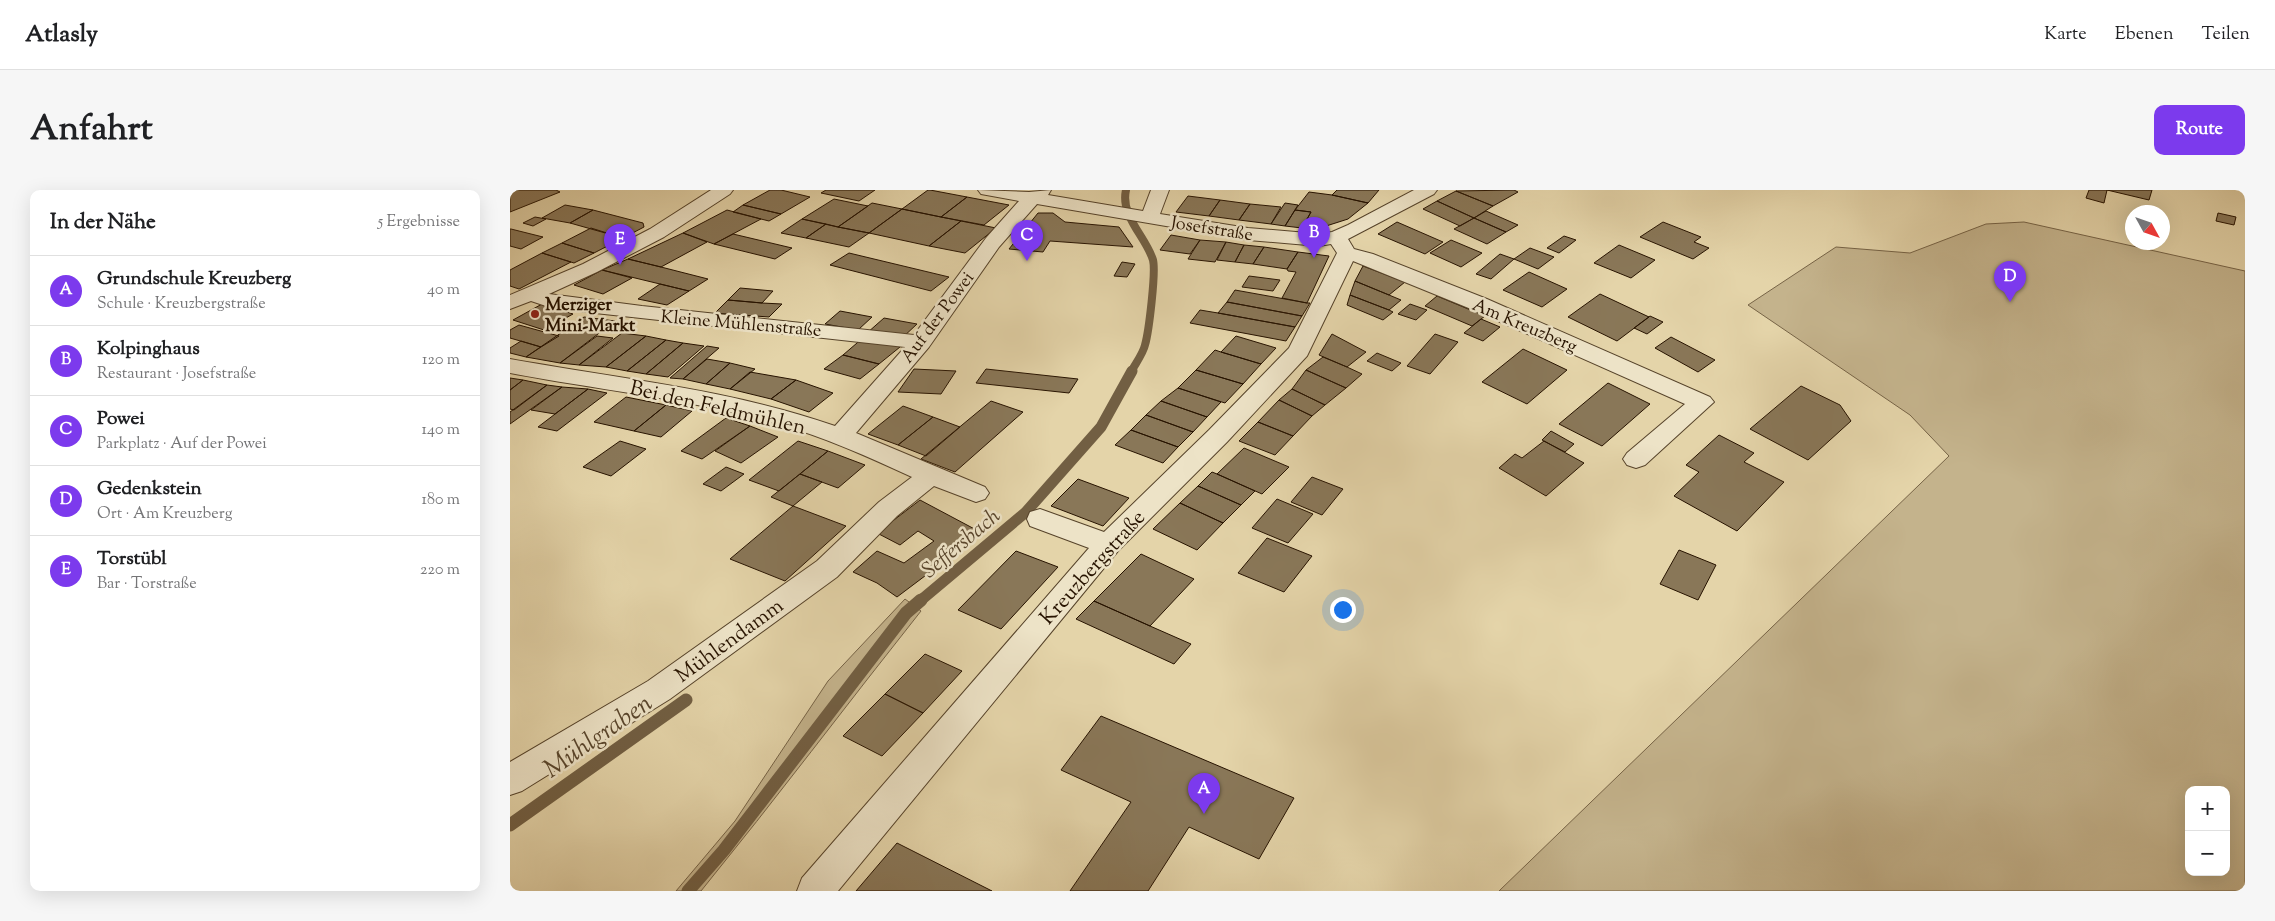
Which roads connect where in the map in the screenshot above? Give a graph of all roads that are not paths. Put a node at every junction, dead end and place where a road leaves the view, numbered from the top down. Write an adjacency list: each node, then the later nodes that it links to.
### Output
1 (724, 190): 8 (street)
2 (987, 190): 5 (street, Josefstraße)
3 (1160, 190): 6 (street)
4 (1428, 190): 7 (street, Josefstraße)
5 (1038, 194): 6 (street, Josefstraße); 10 (street, Auf der Powei)
6 (1142, 217): 7 (street, Josefstraße)
7 (1342, 245): 13 (street, Am Kreuzberg); 17 (street, Kreuzbergstraße)
8 (532, 294): 9 (street); 10 (street, Kleine Mühlenstraße)
9 (510, 303)
10 (921, 342): 12 (street, Auf der Powei)
11 (510, 366): 12 (street, Bei den Feldmühlen)
12 (839, 437): 14 (street, Bei den Feldmühlen)
13 (1636, 458)
14 (930, 476): 15 (street, Bei den Feldmühlen); 18 (street, Mühlendamm)
15 (976, 493)
16 (1040, 519): 17 (street)
17 (1108, 544): 19 (street, Kreuzbergstraße)
18 (510, 780)
19 (815, 891)

